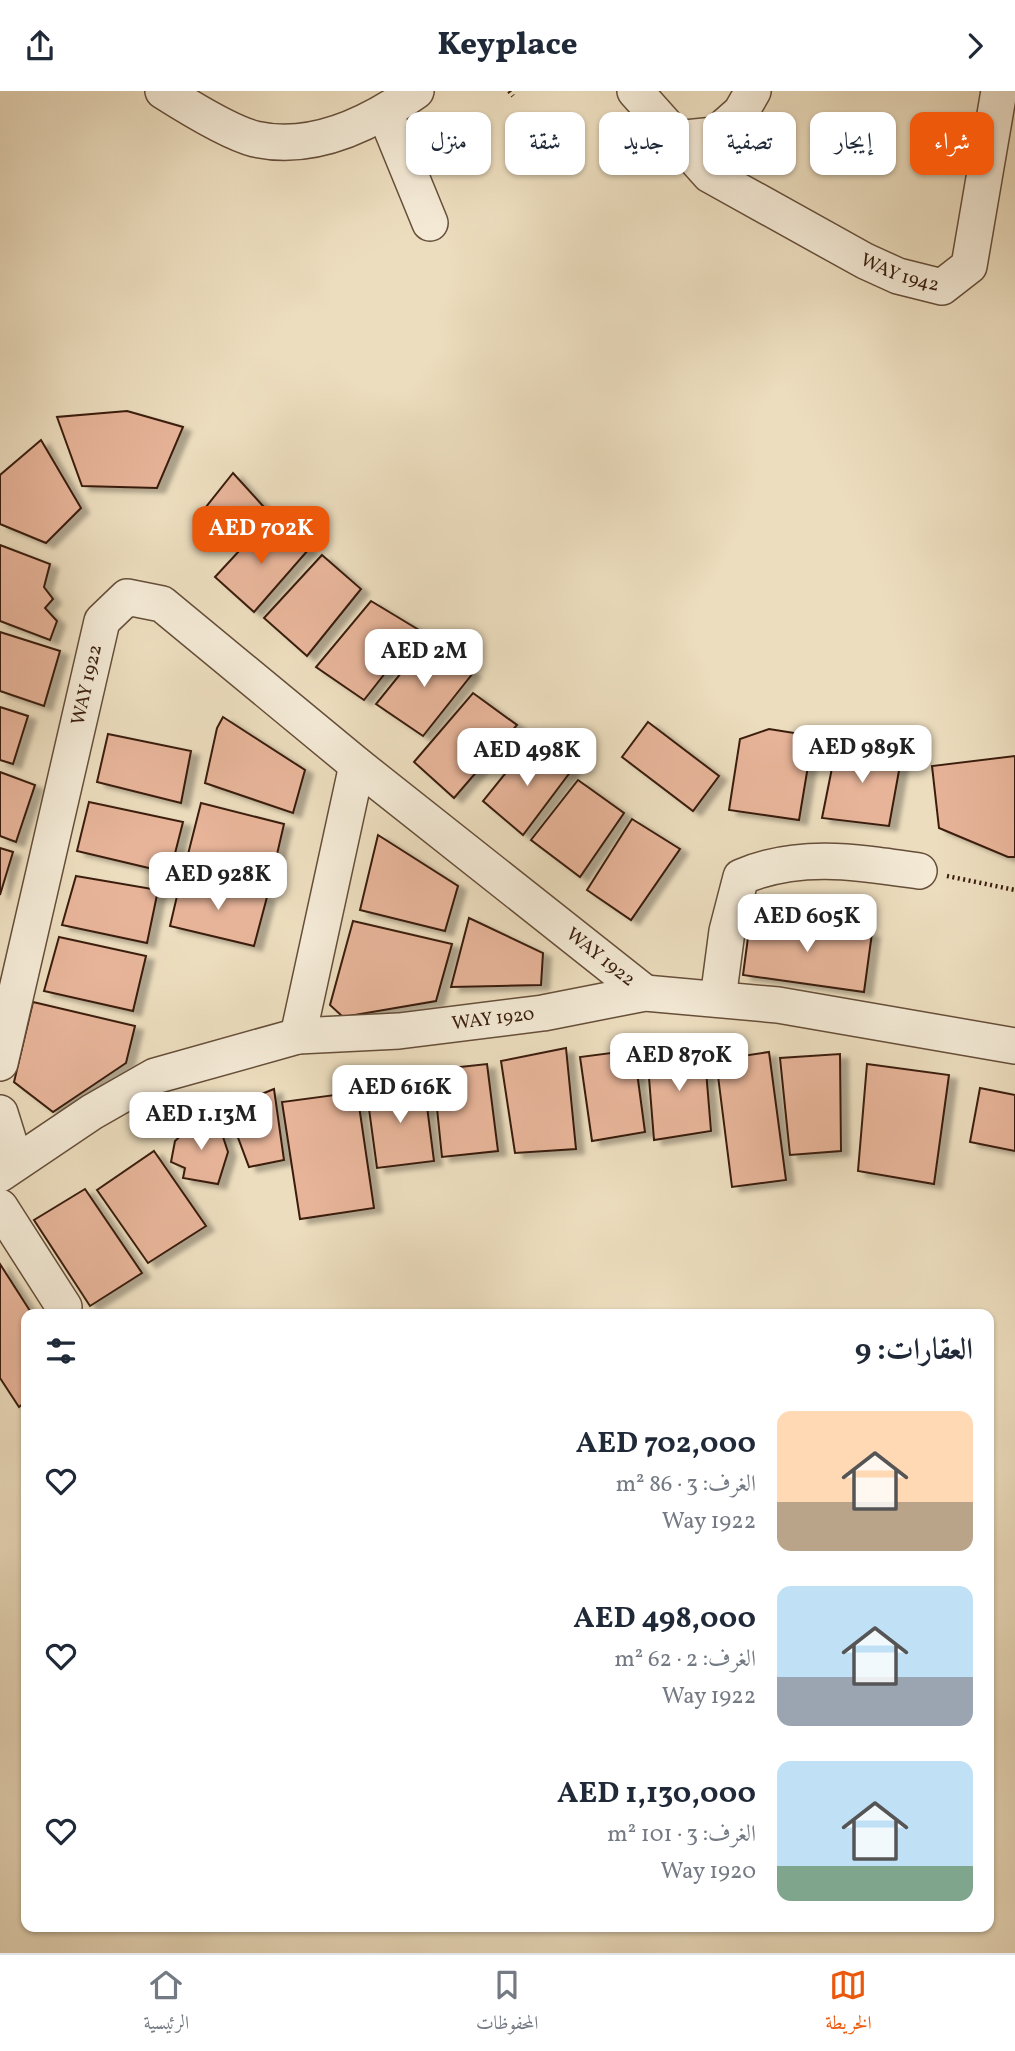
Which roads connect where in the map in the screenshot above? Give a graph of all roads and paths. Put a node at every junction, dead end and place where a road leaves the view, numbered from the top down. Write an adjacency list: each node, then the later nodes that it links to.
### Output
1 (163, 91): 7 (street)
2 (416, 91): 7 (street)
3 (635, 91): 6 (street)
4 (753, 91): 8 (street)
5 (999, 91): 9 (street, WAY 1942)
6 (652, 112)
7 (385, 113): 10 (street)
8 (689, 138)
9 (689, 153)
10 (430, 223)
11 (357, 765): 14 (street, WAY 1922); 16 (street); 18 (street, WAY 1922)
12 (919, 871): 13 (path); 15 (street)
13 (1015, 890)
14 (645, 993): 15 (street, WAY 1920); 16 (street, WAY 1920)
15 (718, 999): 17 (street, WAY 1920)
16 (298, 1036): 20 (street, WAY 1920)
17 (1015, 1046)
18 (0, 1063)
19 (0, 1113): 20 (street)
20 (7, 1168)
21 (0, 1207): 22 (street)
22 (64, 1307)

